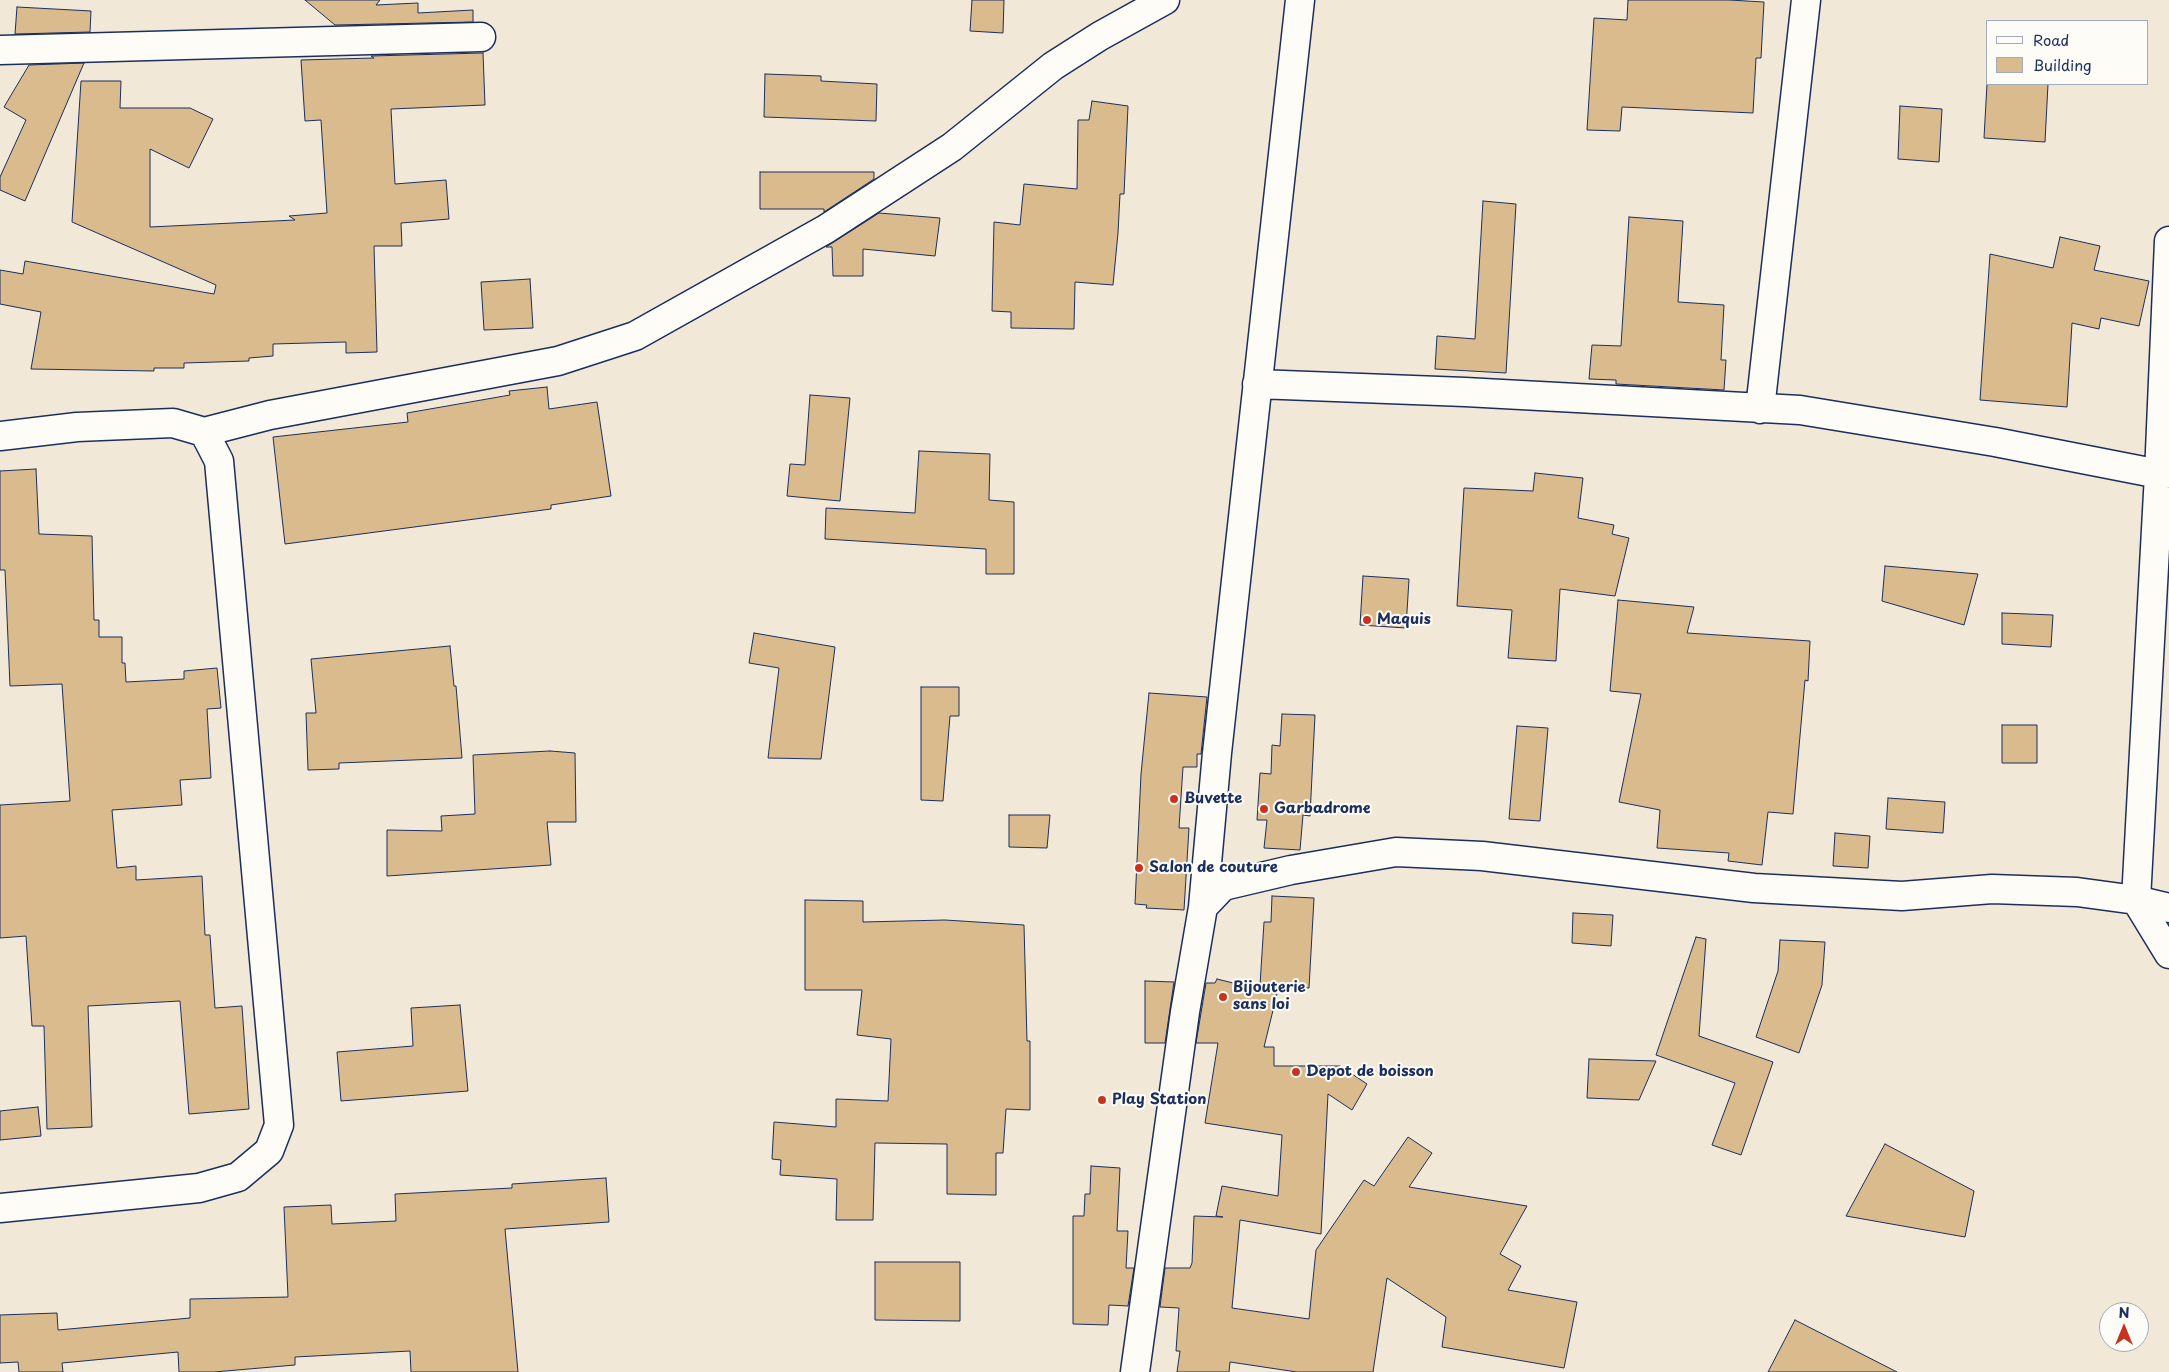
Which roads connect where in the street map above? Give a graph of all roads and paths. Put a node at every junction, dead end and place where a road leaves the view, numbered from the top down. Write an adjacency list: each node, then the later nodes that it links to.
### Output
1 (1165, 0): 9 (street)
2 (1300, 0): 7 (street)
3 (1806, 0): 8 (street)
4 (481, 37): 5 (street)
5 (0, 50)
6 (2169, 241): 11 (street)
7 (1257, 384): 8 (street); 13 (street)
8 (1760, 409): 11 (street)
9 (204, 432): 10 (street); 16 (street)
10 (0, 436)
11 (2164, 473): 12 (street)
12 (2136, 900): 13 (street); 14 (street); 15 (street)
13 (1203, 907): 17 (street)
14 (2169, 908)
15 (2169, 954)
16 (0, 1208)
17 (1135, 1372)

